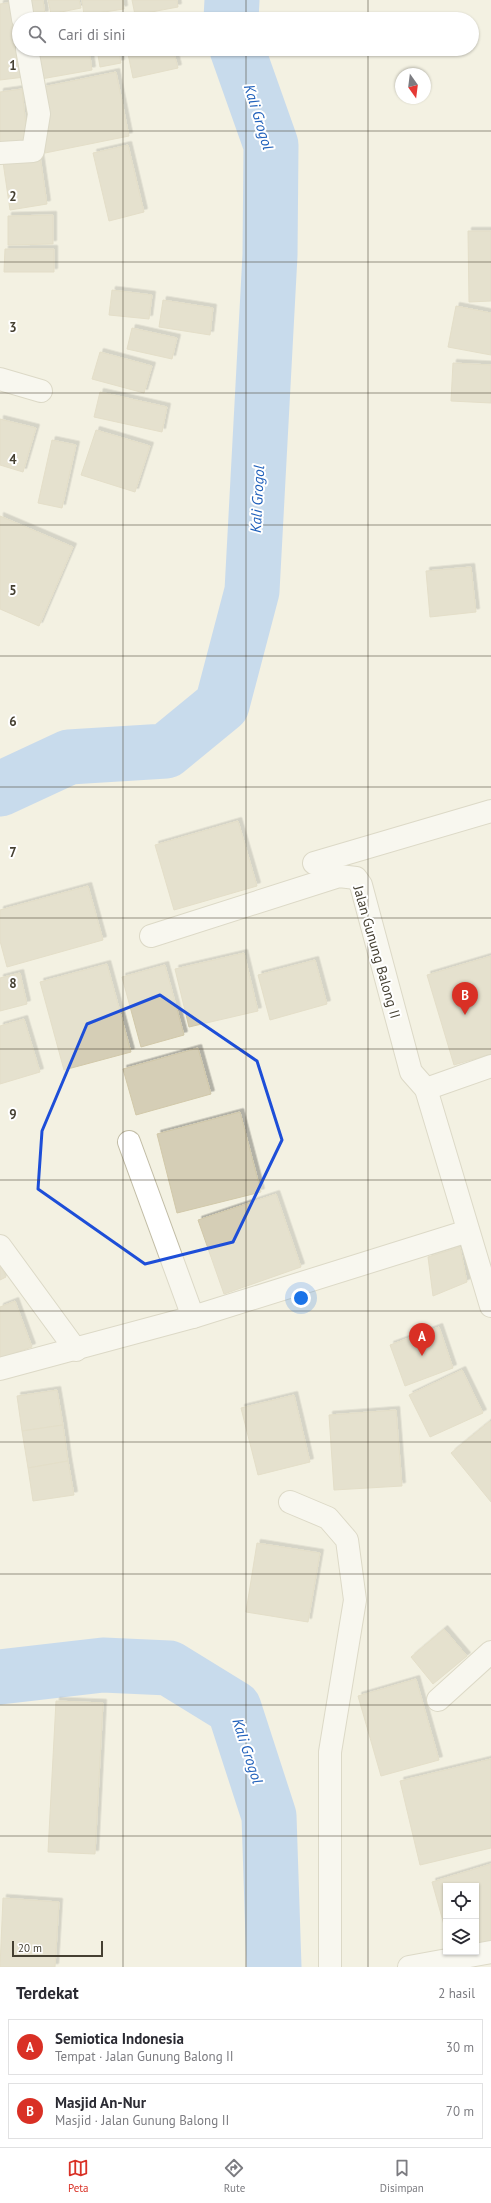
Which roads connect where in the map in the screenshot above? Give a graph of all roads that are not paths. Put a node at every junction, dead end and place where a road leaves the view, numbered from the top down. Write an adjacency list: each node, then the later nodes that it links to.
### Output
1 (20, 0): 2 (street)
2 (22, 12)
3 (28, 56): 4 (street)
4 (0, 154)
5 (0, 379): 6 (street)
6 (41, 391)
7 (491, 811): 8 (street)
8 (314, 863)
9 (151, 936): 11 (street, Jalan Gunung Balong II)
10 (491, 1066): 11 (street)
11 (426, 1089): 13 (street, Jalan Gunung Balong II)
12 (129, 1142): 16 (street)
13 (468, 1231): 15 (street, Jalan Gunung Balong II); 16 (street)
14 (0, 1246): 17 (street)
15 (491, 1306)
16 (193, 1317): 17 (street)
17 (76, 1350): 18 (street)
18 (0, 1369)
19 (290, 1502): 23 (street)
20 (491, 1652): 21 (street)
21 (438, 1700)
22 (491, 1952): 24 (street)
23 (330, 1967)
24 (410, 1967)

